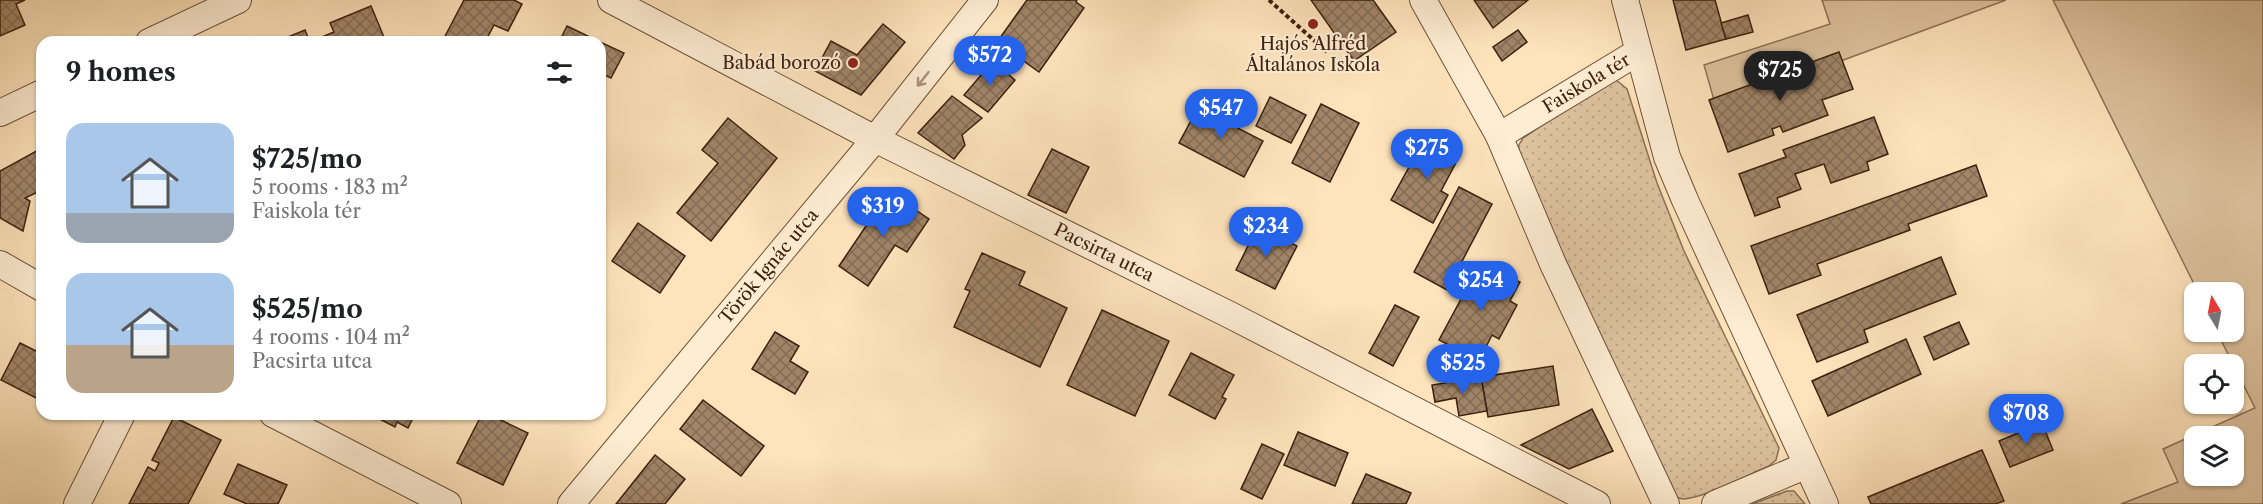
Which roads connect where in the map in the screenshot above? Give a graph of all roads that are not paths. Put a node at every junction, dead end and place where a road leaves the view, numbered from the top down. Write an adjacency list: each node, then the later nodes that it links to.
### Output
1 (238, 0): 6 (street)
2 (611, 0): 11 (street, Pacsirta utca)
3 (985, 0): 11 (street, Török Ignác utca, one-way to 11)
4 (1422, 0): 10 (street)
5 (1625, 0): 7 (street)
6 (162, 36)
7 (1638, 52): 10 (street, Faiskola tér); 16 (street, Faiskola tér)
8 (36, 96): 9 (street)
9 (0, 113)
10 (1499, 136): 21 (street)
11 (875, 139): 19 (street, Török Ignác utca); 20 (street, Pacsirta utca)
12 (0, 264): 13 (street)
13 (36, 285)
14 (119, 420): 17 (street)
15 (285, 420): 18 (street)
16 (1807, 465): 22 (street); 23 (street, Faiskola tér)
17 (77, 504)
18 (448, 504)
19 (571, 504)
20 (1597, 504)
21 (1666, 504)
22 (1715, 504)
23 (1825, 504)

